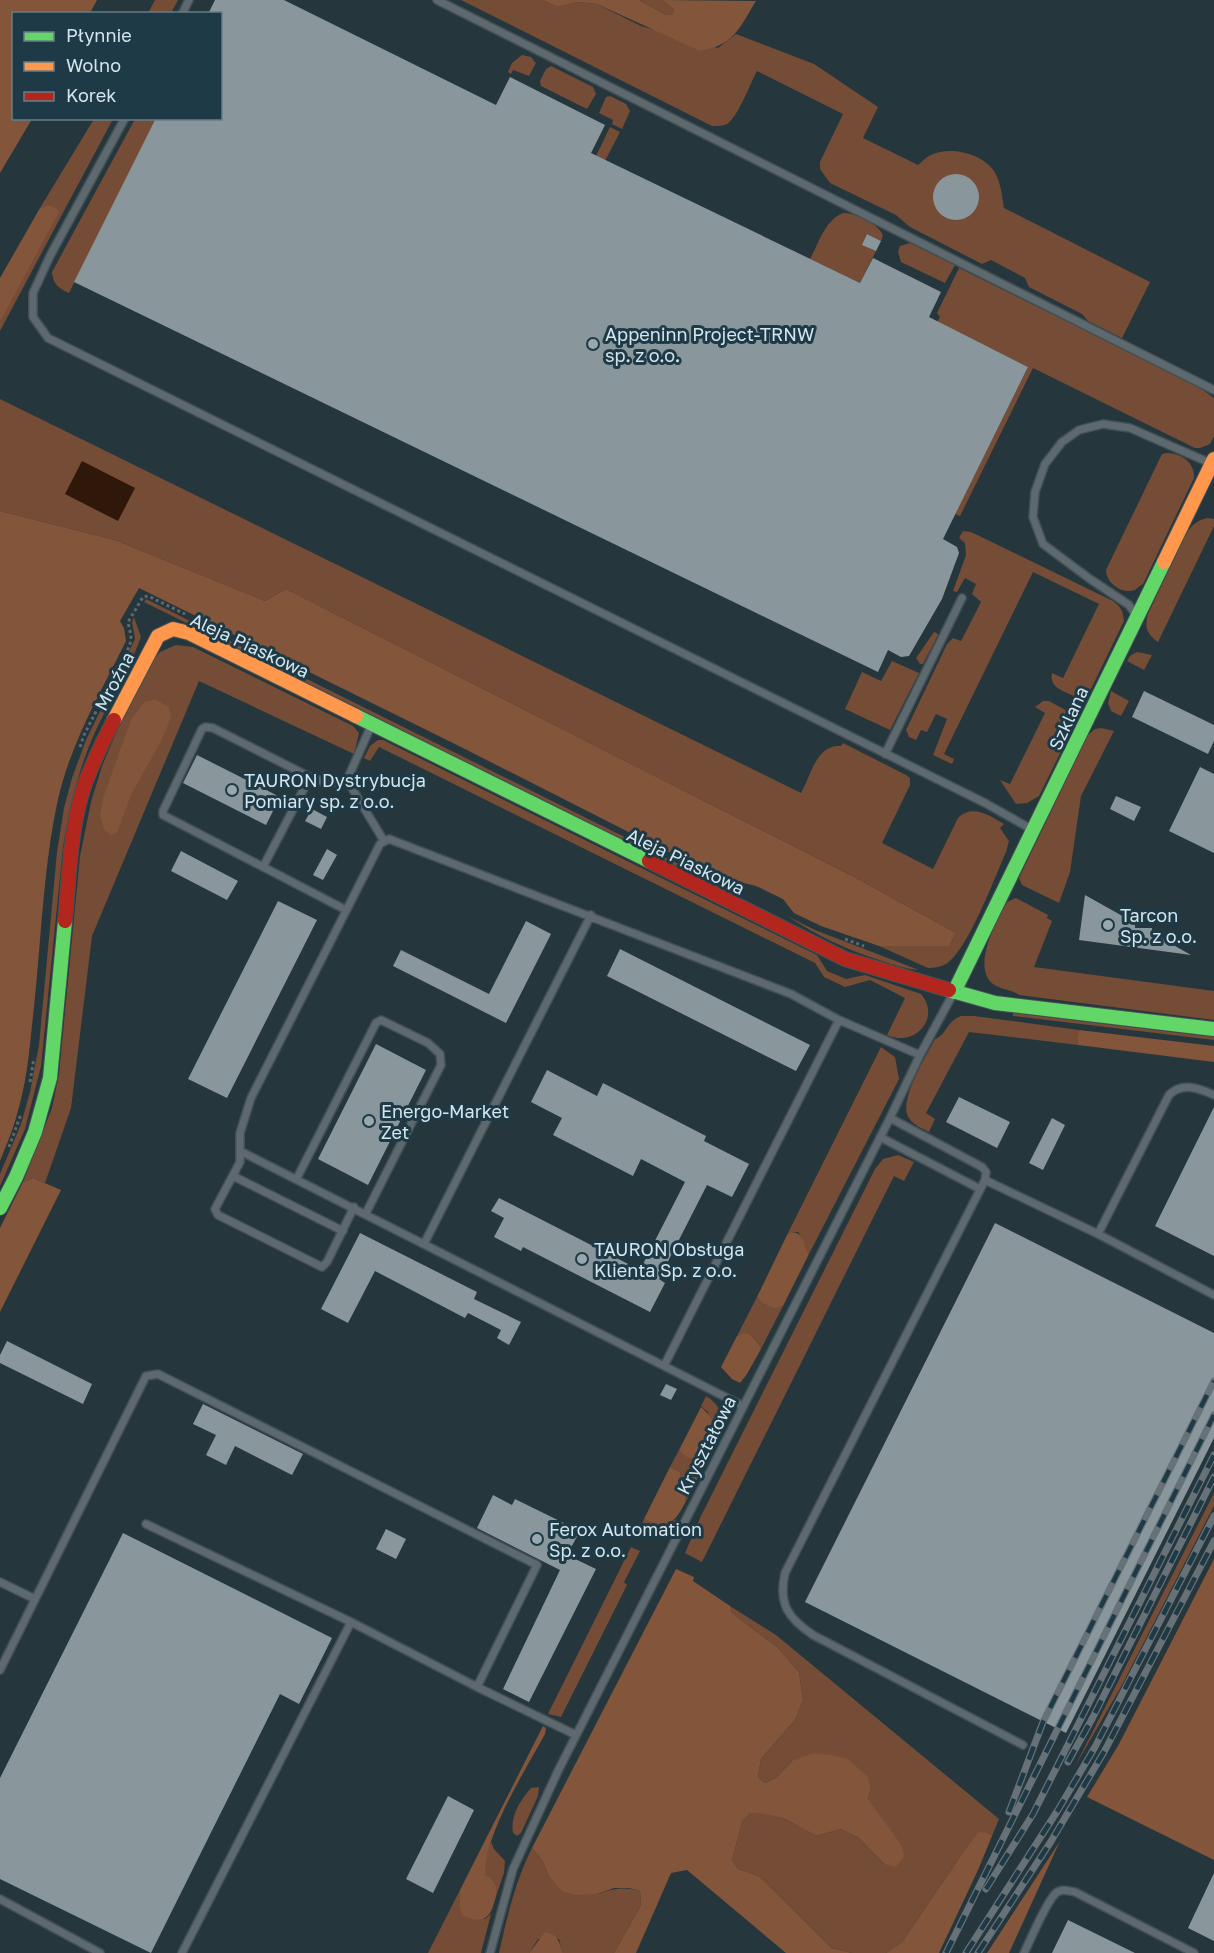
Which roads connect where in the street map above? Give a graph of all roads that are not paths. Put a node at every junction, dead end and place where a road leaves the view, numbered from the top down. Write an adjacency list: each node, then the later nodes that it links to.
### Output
1 (437, 0): 3 (lane)
2 (124, 120): 9 (lane)
3 (1214, 390)
4 (1213, 461): 6 (main road, Szklana); 6 (lane)
5 (962, 598): 9 (lane)
6 (1136, 615): 12 (main road, Szklana)
7 (173, 629): 8 (main road, Aleja Piaskowa); 30 (main road, Mroźna)
8 (372, 724): 11 (lane); 17 (main road, Aleja Piaskowa)
9 (885, 754): 12 (lane)
10 (310, 777): 11 (lane); 14 (lane); 14 (lane)
11 (347, 780): 13 (lane)
12 (1034, 830): 17 (main road, Szklana)
13 (384, 841): 15 (lane); 16 (lane)
14 (263, 867): 15 (lane)
15 (346, 910): 24 (lane)
16 (591, 915): 18 (lane); 34 (lane)
17 (954, 992): 19 (main road, Aleja Piaskowa); 20 (lane, Kryształowa)
18 (839, 1020): 20 (lane); 36 (lane)
19 (1214, 1029)
20 (920, 1054): 22 (lane, Kryształowa)
21 (1214, 1095): 33 (lane)
22 (890, 1118): 23 (lane, Kryształowa); 27 (lane)
23 (880, 1137): 28 (lane); 37 (lane, Kryształowa)
24 (240, 1151): 25 (lane); 26 (lane)
25 (233, 1176): 32 (lane); 32 (lane)
26 (297, 1178): 29 (lane); 31 (lane)
27 (985, 1180): 28 (lane); 33 (lane)
28 (980, 1189): 45 (lane)
29 (354, 1207): 31 (lane); 32 (lane)
30 (0, 1208)
31 (366, 1213): 34 (lane)
32 (343, 1231)
33 (1098, 1234): 35 (lane)
34 (424, 1244): 36 (lane)
35 (1214, 1295)
36 (663, 1366): 37 (lane)
37 (743, 1406): 44 (lane, Kryształowa)
38 (146, 1524): 41 (lane)
39 (0, 1582): 40 (lane)
40 (35, 1599): 42 (lane); 43 (lane)
41 (351, 1622): 43 (lane); 48 (lane)
42 (0, 1670)
43 (477, 1688): 44 (lane)
44 (576, 1735): 49 (lane, Kryształowa)
45 (1023, 1744)
46 (0, 1899): 47 (lane)
47 (100, 1953)
48 (182, 1953)
49 (490, 1953)
50 (1024, 1953): 51 (lane)
51 (1194, 1953)

